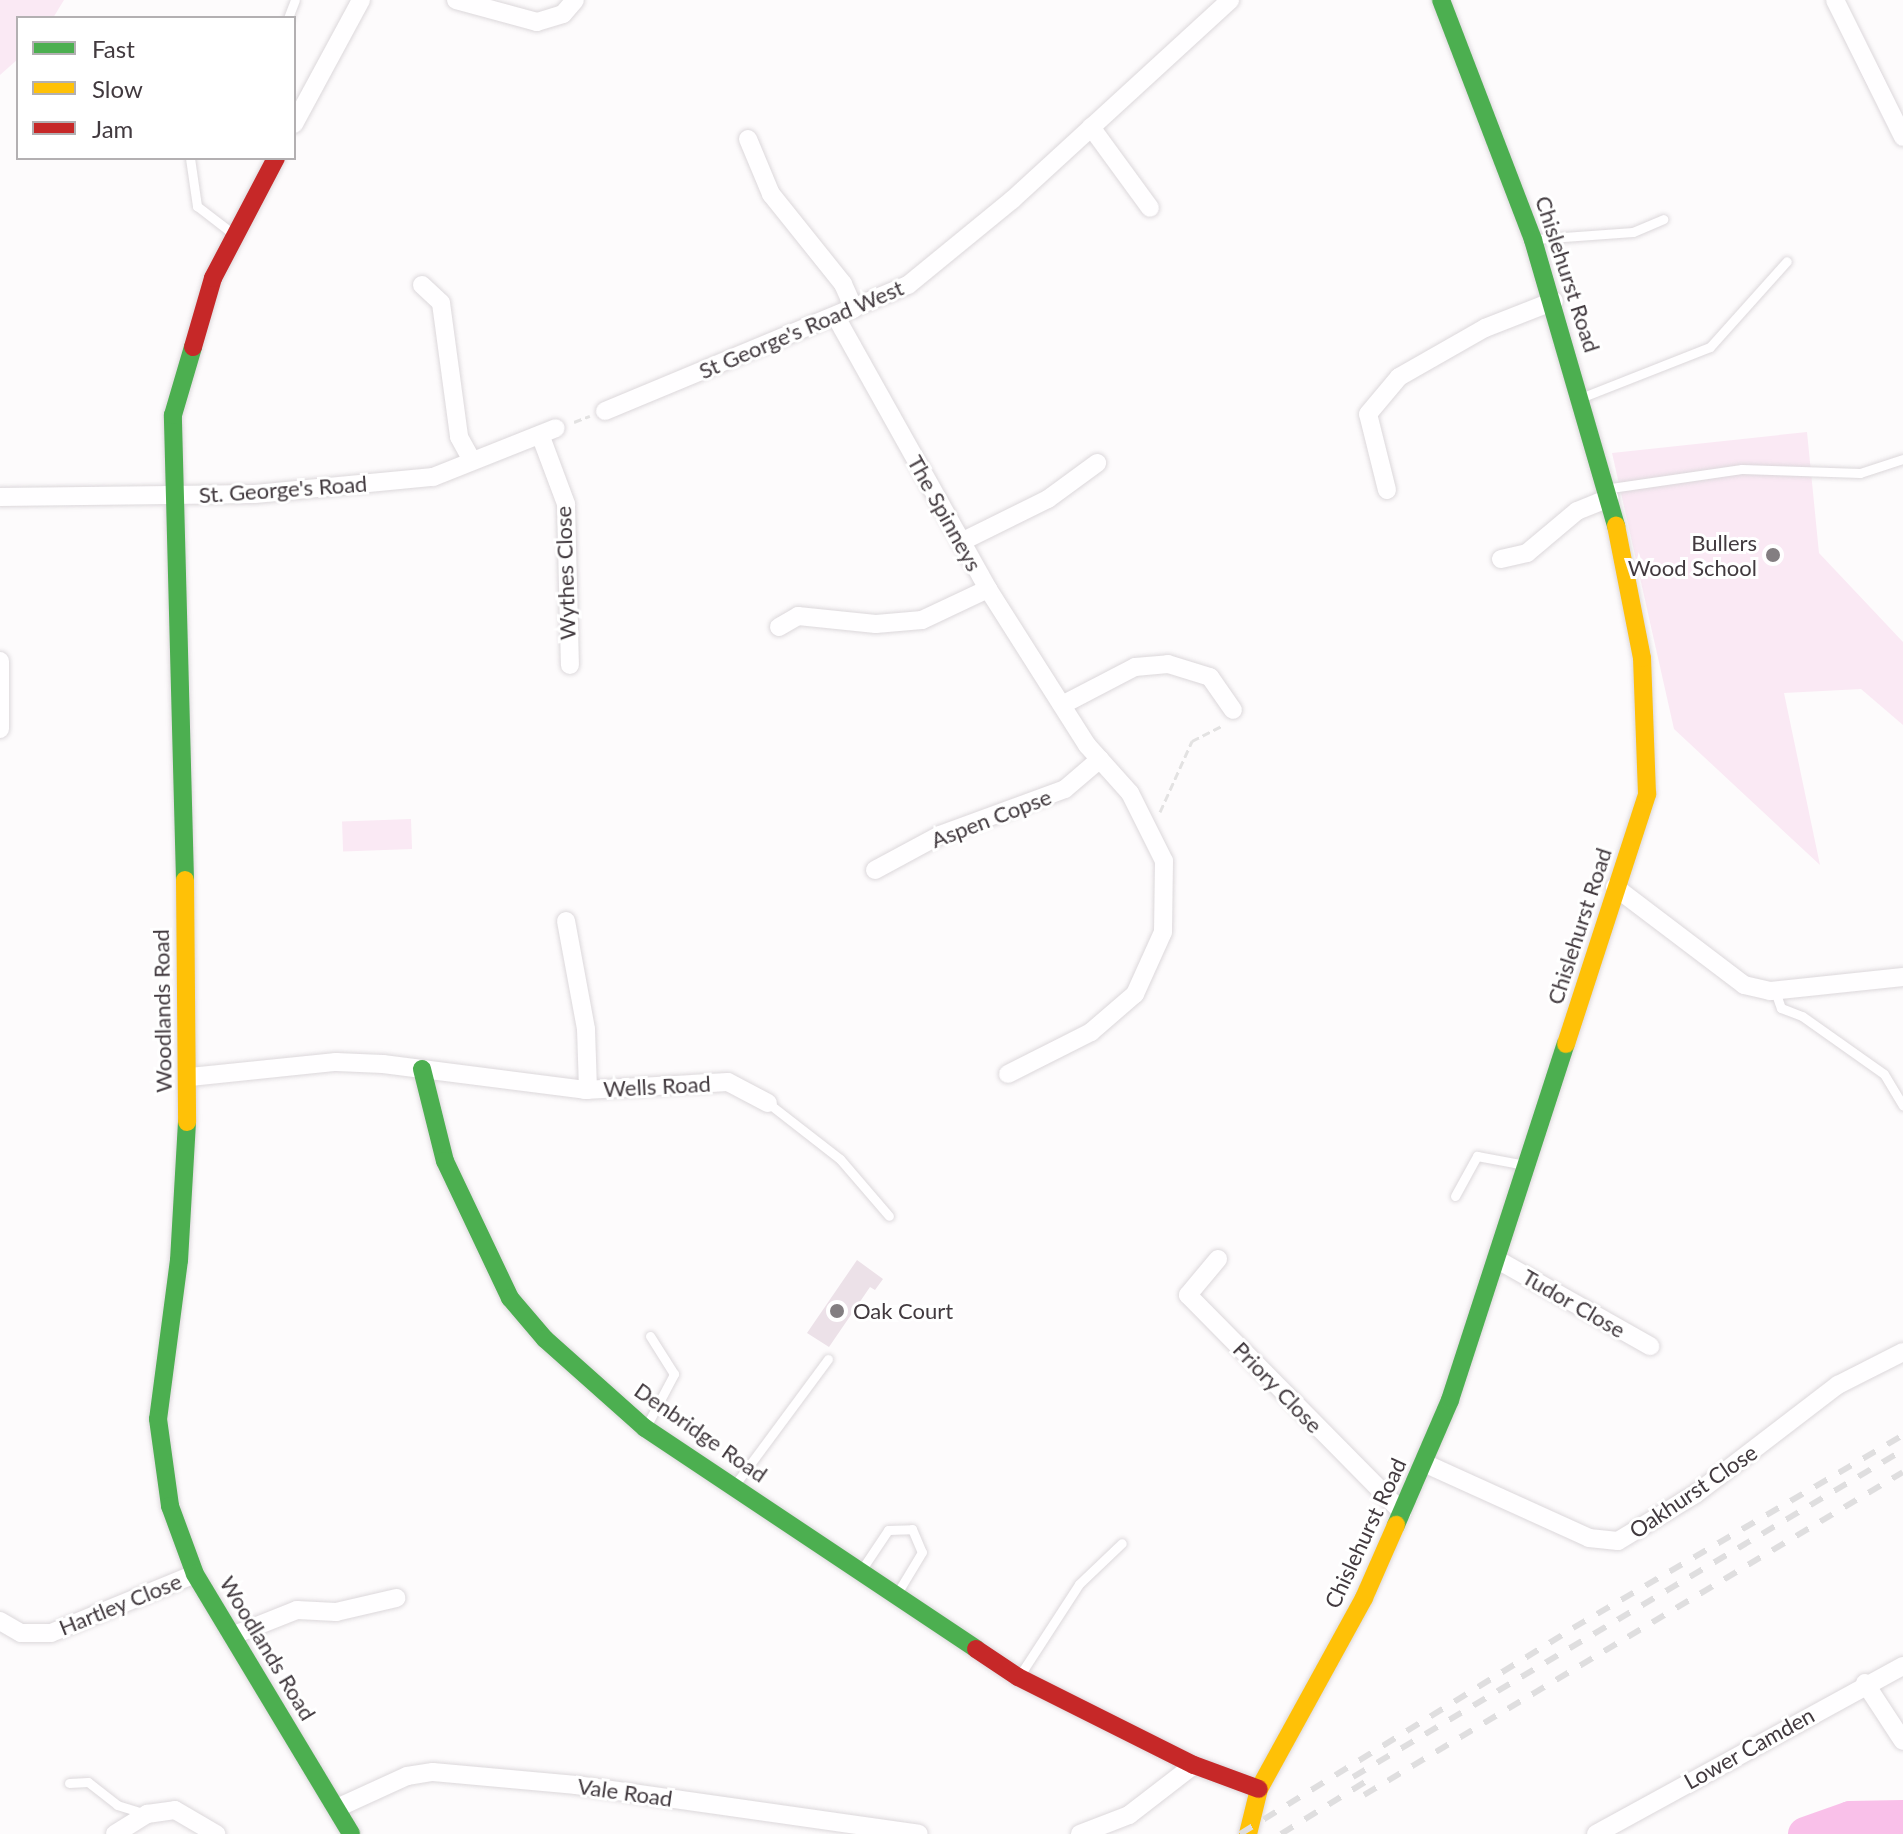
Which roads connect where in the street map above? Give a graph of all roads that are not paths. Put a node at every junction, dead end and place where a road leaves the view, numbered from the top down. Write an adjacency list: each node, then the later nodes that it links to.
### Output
1 (361, 0): 7 (street)
2 (456, 0): 3 (street)
3 (575, 0)
4 (1230, 0): 8 (street, St George's Road West)
5 (1441, 0): 16 (street, Chislehurst Road)
6 (1835, 0): 9 (street)
7 (296, 120)
8 (1091, 127): 13 (street); 20 (street, St George's Road West)
9 (1903, 137)
10 (748, 139): 20 (street)
11 (190, 160): 15 (lane)
12 (275, 160): 15 (street, Woodlands Road)
13 (1150, 208)
14 (1663, 219): 16 (lane)
15 (235, 235): 31 (street, Woodlands Road)
16 (1533, 240): 19 (street, Chislehurst Road)
17 (1787, 261): 22 (lane)
18 (422, 285): 25 (street)
19 (1554, 301): 22 (street, Chislehurst Road); 28 (street)
20 (854, 309): 21 (street, St George's Road West)
21 (836, 317): 23 (street, St George's Road West); 32 (street, The Spinneys)
22 (1582, 397): 29 (street, Chislehurst Road)
23 (605, 411)
24 (548, 432): 25 (street, St. George's Road); 37 (street, Wythes Close)
25 (471, 459): 31 (street, St. George's Road)
26 (1903, 459): 29 (lane)
27 (1097, 463): 32 (street)
28 (1387, 490)
29 (1609, 494): 33 (street); 43 (street, Chislehurst Road)
30 (0, 497): 31 (street, St. George's Road)
31 (171, 497): 49 (street, Woodlands Road)
32 (961, 542): 34 (street, The Spinneys)
33 (1501, 559)
34 (988, 589): 35 (street); 38 (street, The Spinneys)
35 (779, 627)
36 (0, 661): 40 (street)
37 (570, 665)
38 (1062, 705): 39 (street); 41 (street, The Spinneys)
39 (1233, 710)
40 (0, 729)
41 (1100, 759): 42 (street, Aspen Copse); 48 (street, The Spinneys)
42 (875, 870)
43 (1615, 887): 46 (street); 53 (street, Chislehurst Road)
44 (566, 921): 50 (street)
45 (1903, 977): 46 (street)
46 (1775, 991): 52 (lane)
47 (422, 1069): 49 (street); 50 (street, Wells Road); 62 (street, Denbridge Road)
48 (1008, 1074)
49 (190, 1077): 68 (street, Woodlands Road)
50 (588, 1090): 51 (street, Wells Road)
51 (768, 1103): 55 (lane, Wells Road)
52 (1903, 1106)
53 (1528, 1166): 54 (lane); 57 (street, Chislehurst Road)
54 (1455, 1196)
55 (889, 1216)
56 (1218, 1259): 65 (street, Priory Close)
57 (1498, 1260): 59 (street, Tudor Close); 63 (street, Chislehurst Road)
58 (650, 1336): 62 (lane)
59 (1650, 1346)
60 (1903, 1352): 63 (street, Oakhurst Close)
61 (828, 1359): 64 (lane)
62 (645, 1428): 64 (street, Denbridge Road)
63 (1424, 1463): 65 (street, Chislehurst Road)
64 (734, 1486): 67 (street, Denbridge Road)
65 (1402, 1512): 79 (street, Chislehurst Road)
66 (1122, 1543): 74 (lane)
67 (861, 1571): 69 (street, Denbridge Road); 69 (lane)
68 (195, 1574): 71 (street, Hartley Close); 72 (street, Woodlands Road)
69 (897, 1595): 74 (street, Denbridge Road)
70 (396, 1598): 72 (street)
71 (0, 1621)
72 (234, 1635): 80 (street, Woodlands Road)
73 (1903, 1666): 75 (street, Lower Camden)
74 (1018, 1677): 77 (street, Denbridge Road)
75 (1865, 1683): 76 (street); 88 (street, Lower Camden)
76 (1903, 1741)
77 (1194, 1765): 79 (street, Denbridge Road); 86 (street)
78 (69, 1783): 81 (lane)
79 (1259, 1789): 87 (street, Chislehurst Road)
80 (337, 1808): 84 (street, Woodlands Road); 85 (street, Vale Road)
81 (147, 1814): 82 (street); 83 (street)
82 (115, 1834)
83 (216, 1834)
84 (351, 1834)
85 (919, 1834)
86 (1080, 1834)
87 (1248, 1834)
88 (1596, 1834)

